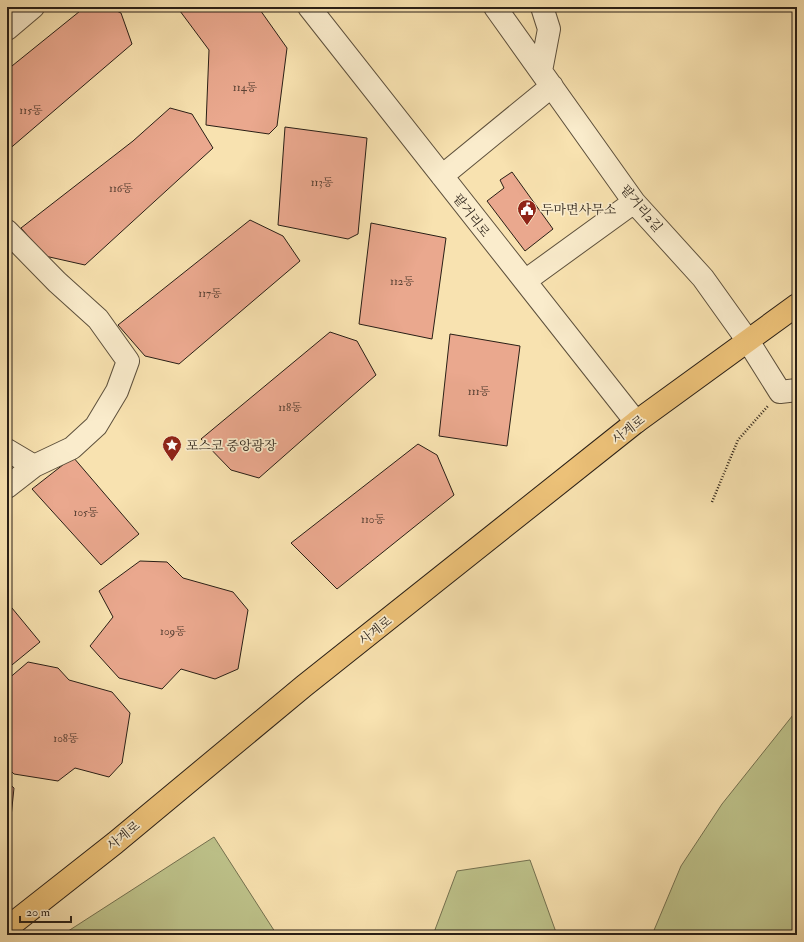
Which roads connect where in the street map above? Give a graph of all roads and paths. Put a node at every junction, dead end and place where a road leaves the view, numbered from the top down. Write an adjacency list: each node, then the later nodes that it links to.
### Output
1 (33, 7): 5 (street)
2 (309, 7): 7 (street, 팥거리로)
3 (495, 7): 6 (street, 팥거리2길)
4 (542, 7): 6 (street)
5 (7, 29)
6 (547, 78): 7 (street); 8 (street, 팥거리2길)
7 (442, 176): 10 (street, 팥거리로)
8 (634, 202): 10 (street); 12 (street, 팥거리2길)
9 (7, 231): 16 (street)
10 (525, 281): 14 (street, 팥거리로)
11 (797, 305): 12 (main road, 사계로)
12 (748, 341): 13 (street); 14 (main road, 사계로)
13 (789, 391): 18 (path)
14 (636, 422): 19 (main road, 사계로)
15 (7, 450): 16 (street)
16 (34, 466): 17 (street)
17 (7, 487)
18 (712, 502)
19 (7, 928)

